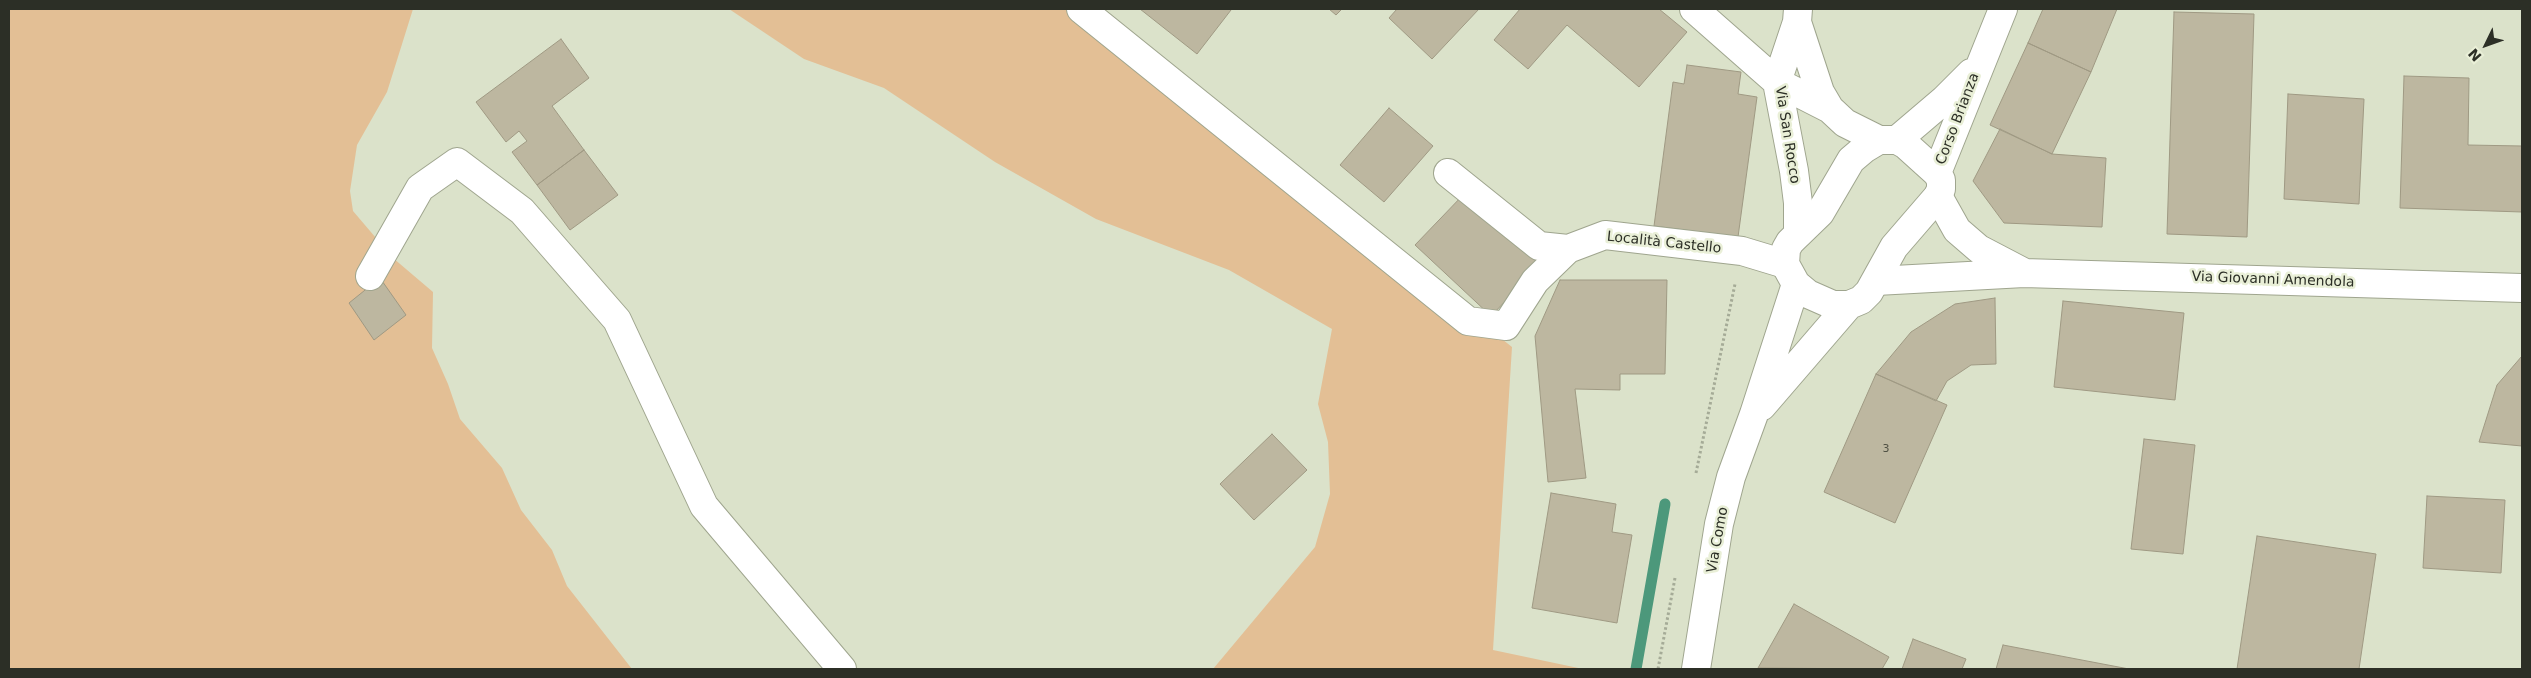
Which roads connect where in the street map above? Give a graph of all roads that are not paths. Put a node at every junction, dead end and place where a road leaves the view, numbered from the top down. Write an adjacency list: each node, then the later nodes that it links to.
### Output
1 (1081, 9): 12 (street)
2 (1694, 9): 6 (street)
3 (2003, 9): 5 (street, Corso Brianza)
4 (1797, 15): 6 (street, Via San Rocco); 7 (street)
5 (1979, 65): 8 (street, Corso Brianza); 10 (street, Corso Brianza)
6 (1777, 82): 7 (street); 11 (street, Via San Rocco)
7 (1830, 109): 8 (street, Via Giovanni Amendola)
8 (1888, 140): 10 (street, Via Giovanni Amendola); 11 (street, Corso Brianza)
9 (1448, 173): 12 (street, Località Castello)
10 (1937, 184): 13 (street, Via Giovanni Amendola); 16 (street, Corso Brianza)
11 (1798, 233): 14 (street, Via Como)
12 (1568, 248): 14 (street, Località Castello)
13 (2024, 273): 16 (street, Via Giovanni Amendola); 17 (street, Via Giovanni Amendola)
14 (1791, 274): 18 (street, Località Castello); 19 (street, Via Como)
15 (370, 276): 20 (street)
16 (1876, 281): 18 (street, Via Como)
17 (2522, 288)
18 (1850, 305): 19 (street, Via Como)
19 (1754, 414): 21 (street, Via Como)
20 (842, 669)
21 (1696, 669)

